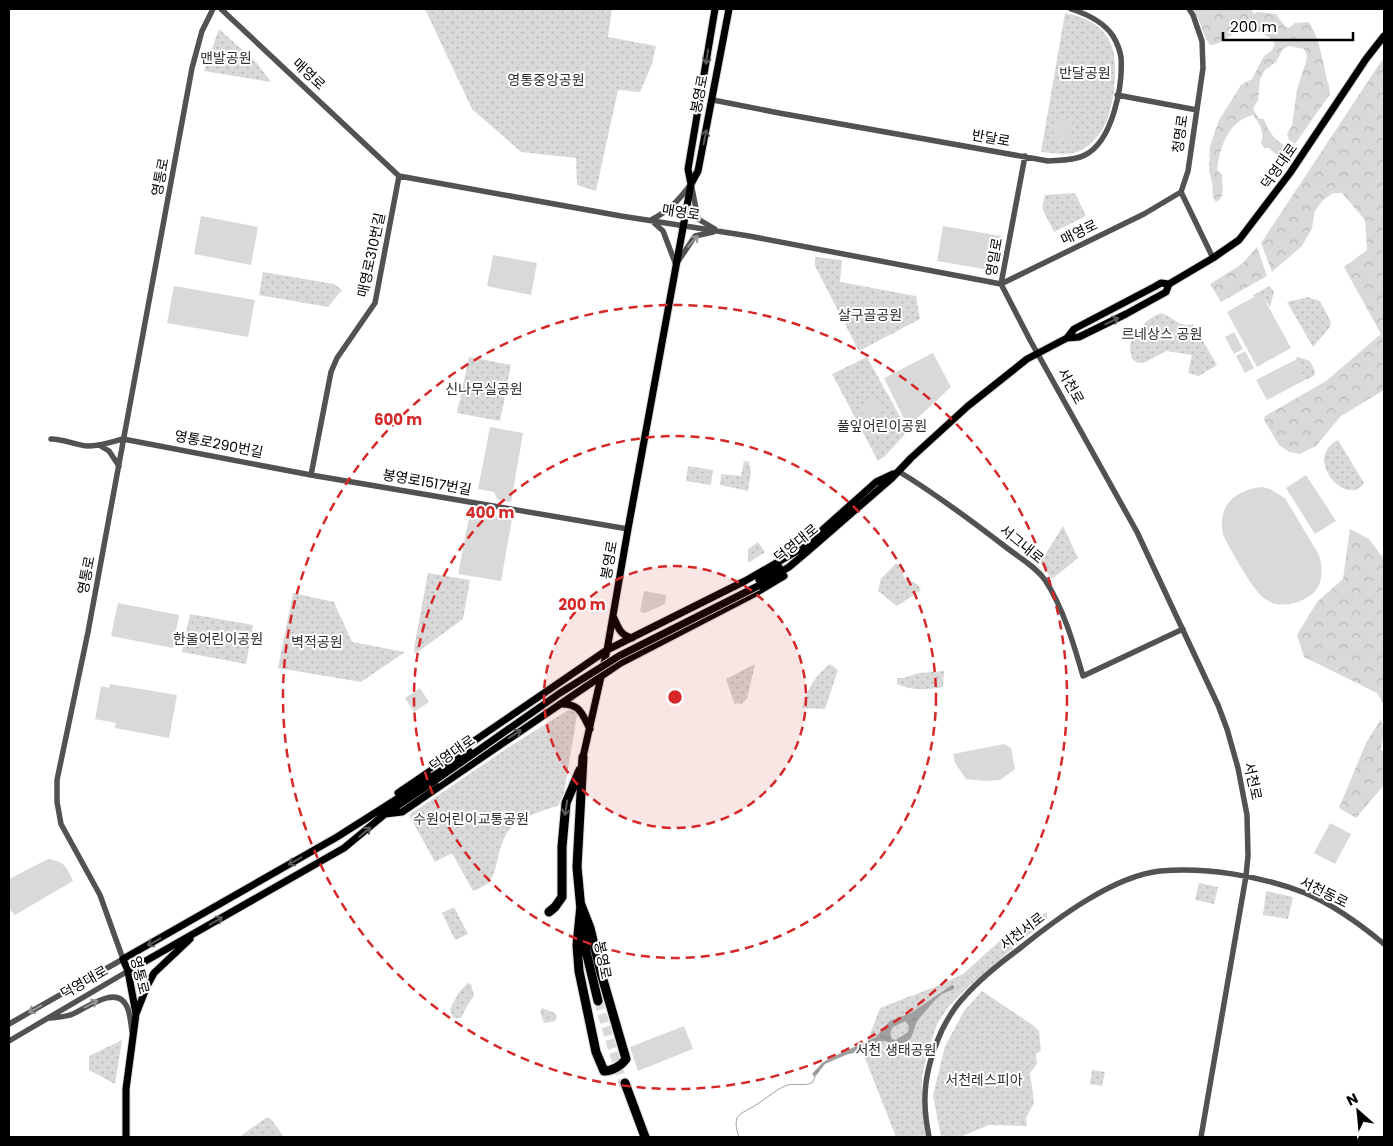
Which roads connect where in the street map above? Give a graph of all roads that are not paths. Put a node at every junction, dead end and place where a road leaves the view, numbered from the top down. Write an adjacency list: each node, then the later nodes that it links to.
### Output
1 (213, 9): 23 (street, 영통로)
2 (221, 9): 12 (street, 매영로)
3 (715, 9): 13 (main road, 봉영로, one-way to 13)
4 (729, 9): 9 (main road, 봉영로)
5 (1071, 9): 8 (street, 반달로)
6 (1189, 9): 10 (street, 청명로)
7 (1384, 36): 18 (main road, 덕영대로)
8 (1117, 95): 10 (street); 11 (street, 반달로)
9 (713, 100): 11 (street, 반달로); 13 (main road, 봉영로, one-way to 9)
10 (1197, 110): 14 (street, 청명로)
11 (1025, 156): 20 (street, 영일로)
12 (399, 176): 15 (street, 매영로); 27 (street, 매영로310번길)
13 (691, 184): 15 (street); 16 (main road, 봉영로); 17 (street)
14 (1181, 192): 18 (street); 20 (street, 매영로)
15 (651, 220): 16 (street, 매영로); 19 (street)
16 (683, 225): 17 (street, 매영로); 19 (main road, 봉영로)
17 (720, 231): 19 (street, one-way to 17); 20 (street, 매영로)
18 (1213, 258): 21 (main road, 덕영대로)
19 (676, 265): 28 (main road, 봉영로)
20 (1001, 284): 21 (street, 영일로)
21 (1038, 353): 26 (main road, 덕영대로); 31 (street, 서천로)
22 (51, 439): 24 (street)
23 (123, 439): 24 (street); 25 (street, 영통로); 27 (street, 영통로290번길)
24 (99, 446): 25 (street)
25 (119, 466): 44 (street, 영통로)
26 (898, 471): 29 (main road, 덕영대로); 31 (street, 서그내로)
27 (311, 474): 28 (street, 봉영로1517번길)
28 (628, 529): 30 (main road, 봉영로)
29 (806, 549): 32 (main road); 34 (main road); 38 (main road, 덕영대로, bridge)
30 (613, 616): 32 (main road); 33 (main road, 봉영로)
31 (1183, 629): 39 (street, 서천로)
32 (632, 638): 33 (main road)
33 (607, 650): 34 (main road, 봉영로); 38 (main road)
34 (602, 676): 35 (main road); 36 (main road, 봉영로)
35 (560, 704): 36 (main road); 38 (main road, one-way to 35)
36 (590, 729): 37 (main road, 봉영로)
37 (583, 760): 40 (highway, 봉영로); 41 (highway, one-way to 41)
38 (383, 812): 42 (main road, 덕영대로, one-way to 38); 44 (main road, 덕영대로, one-way to 44)
39 (1246, 876): 43 (street, 서천동로); 55 (street, 서천서로); 56 (street, 서천로)
40 (581, 905): 40 (highway); 46 (highway, 봉영로)
41 (549, 912)
42 (199, 931): 45 (main road, 덕영대로); 47 (main road)
43 (1384, 944)
44 (124, 959): 45 (main road, 영통로); 49 (street, 덕영대로, one-way to 49)
45 (128, 971): 47 (main road, 영통로); 48 (street, 덕영대로)
46 (598, 1001)
47 (136, 1014): 50 (main road, 영통로)
48 (46, 1019): 50 (street, one-way to 50); 51 (street, 덕영대로)
49 (9, 1024)
50 (133, 1035): 53 (main road, 영통로)
51 (9, 1040)
52 (625, 1083): 54 (highway)
53 (126, 1137)
54 (644, 1137)
55 (929, 1137)
56 (1201, 1137)

